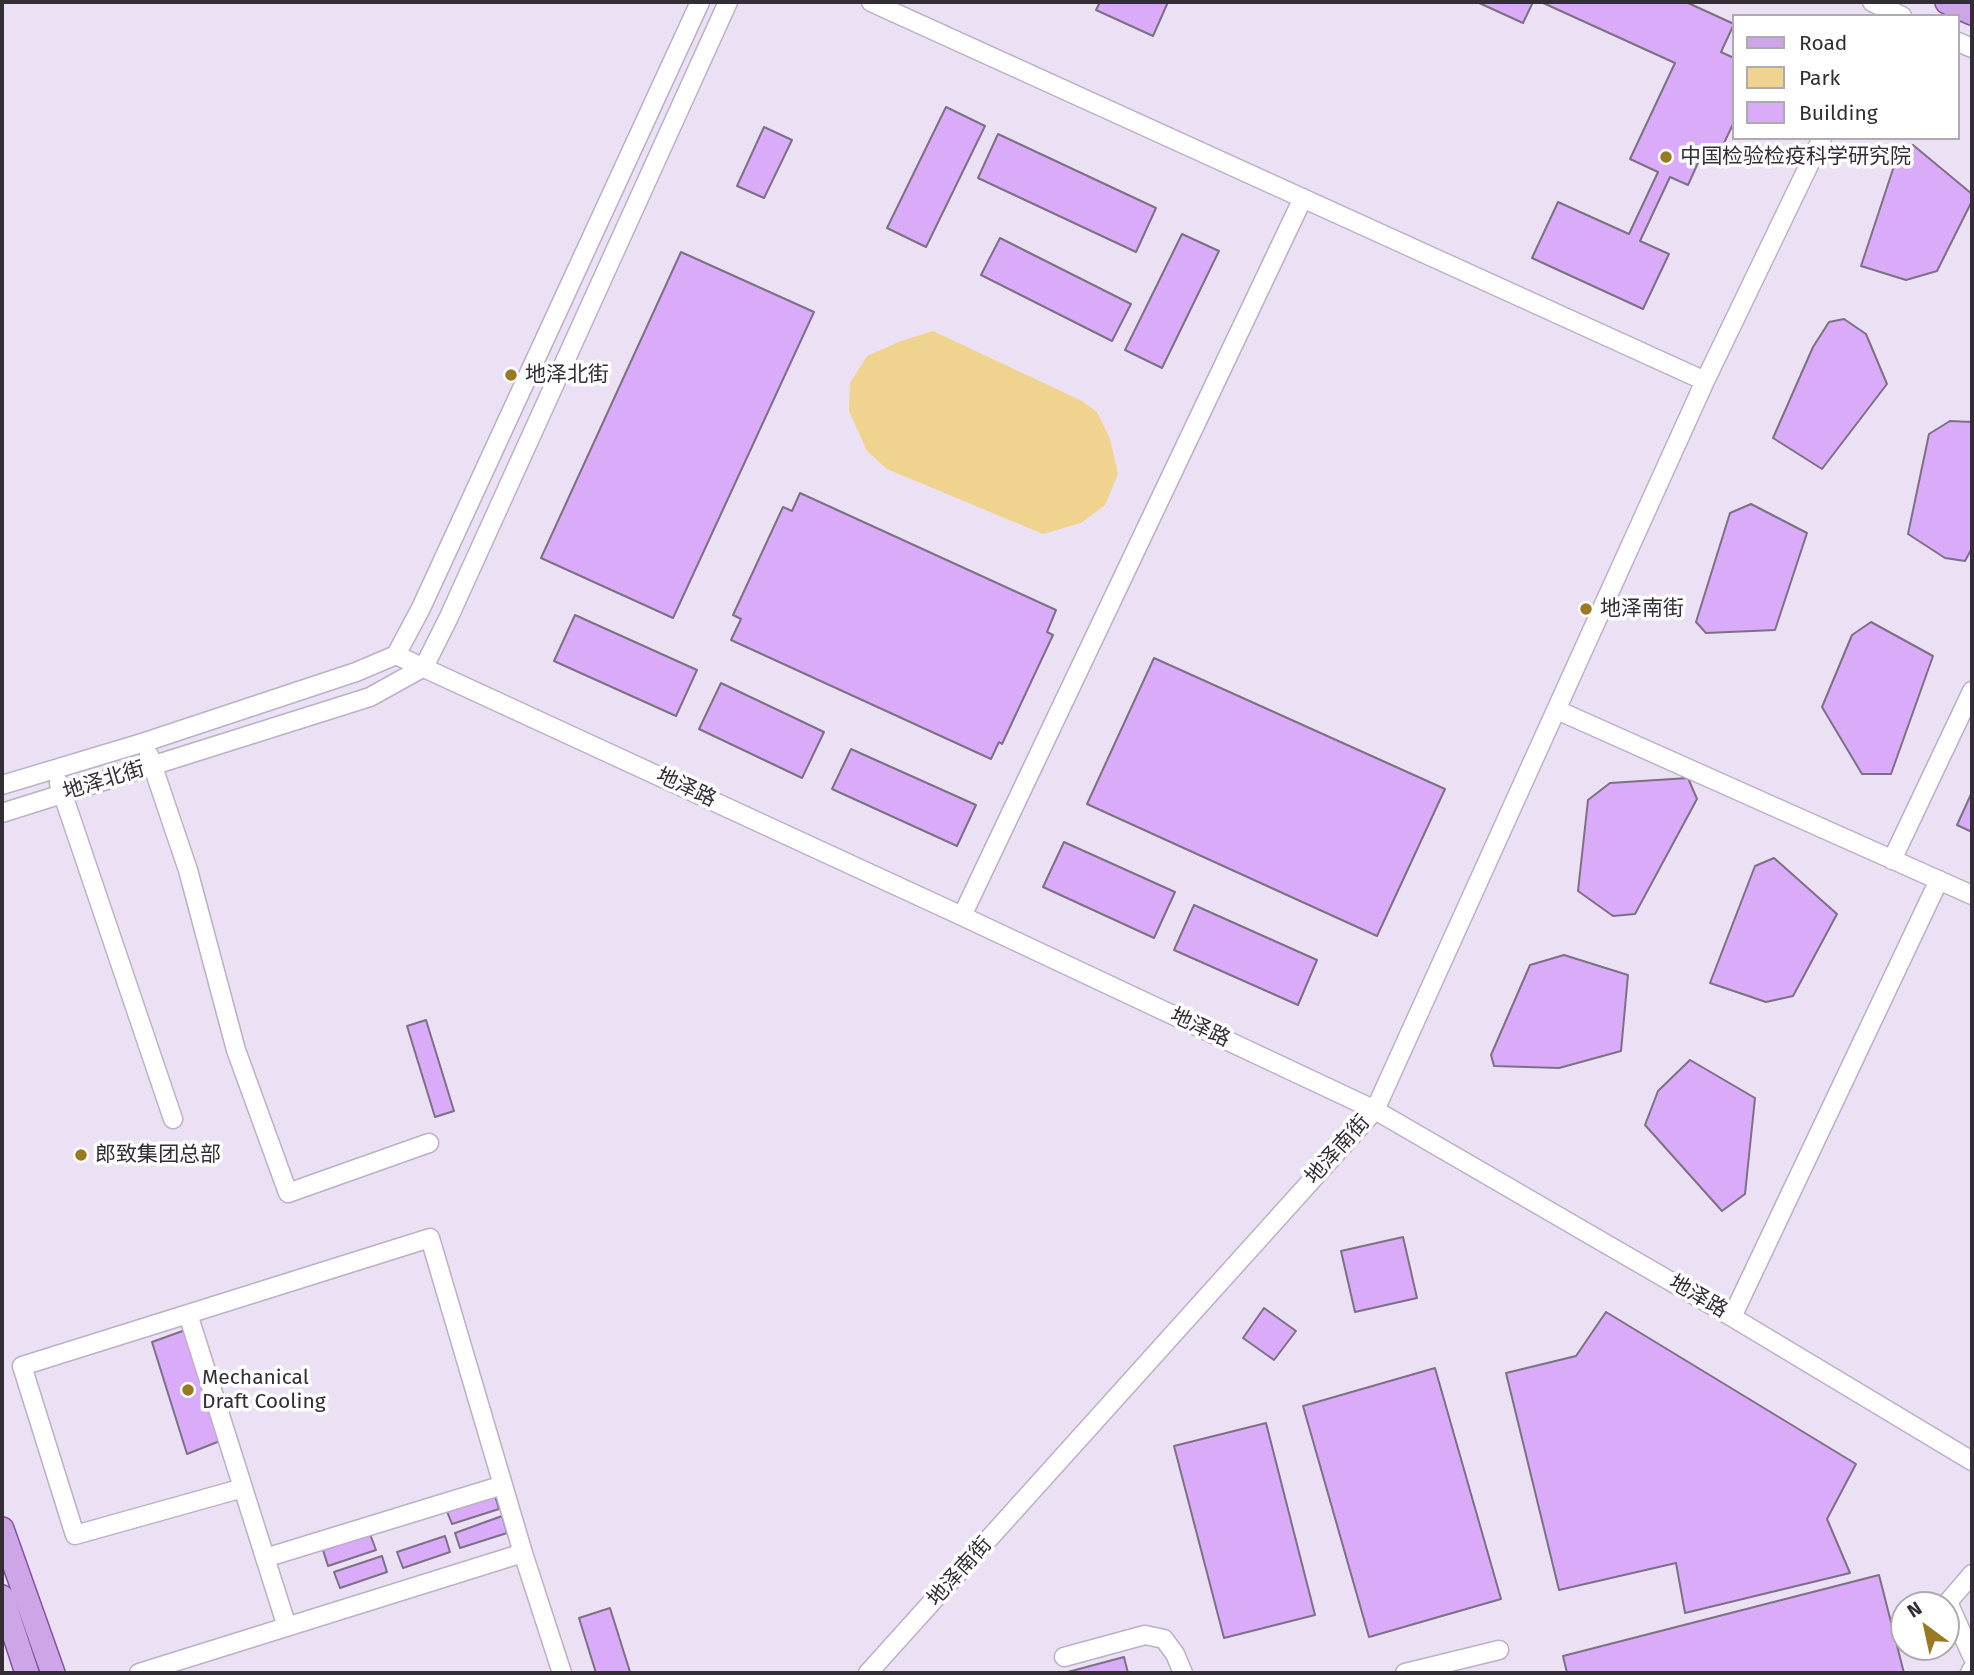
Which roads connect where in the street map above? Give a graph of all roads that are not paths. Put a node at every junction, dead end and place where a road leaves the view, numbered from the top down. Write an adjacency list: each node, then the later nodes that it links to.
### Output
1 (700, 2): 11 (street)
2 (728, 2): 12 (street)
3 (871, 2): 9 (street)
4 (1947, 2): 6 (main road)
5 (1881, 7): 7 (street)
6 (1972, 13)
7 (1897, 14)
8 (1821, 140): 10 (street, 地泽南街)
9 (1303, 198): 10 (street); 24 (street)
10 (1705, 381): 14 (street, 地泽南街)
11 (396, 655): 12 (street, 地泽路); 15 (street, 地泽北街)
12 (424, 667): 16 (street, 地泽北街); 24 (street, 地泽路)
13 (1972, 691): 21 (street)
14 (1557, 710): 21 (street); 25 (street, 地泽南街)
15 (145, 742): 16 (street); 17 (street, 地泽北街)
16 (153, 766): 19 (street, 地泽北街); 27 (street)
17 (54, 770): 18 (street, 地泽北街); 19 (street)
18 (2, 785)
19 (63, 794): 20 (street, 地泽北街); 26 (street)
20 (2, 813)
21 (1892, 860): 22 (street)
22 (1939, 880): 23 (street); 29 (street)
23 (1972, 895)
24 (962, 916): 25 (street, 地泽路)
25 (1374, 1110): 29 (street, 地泽路); 46 (street, 地泽南街)
26 (173, 1119)
27 (429, 1143)
28 (188, 1314): 31 (street); 32 (street); 32 (street)
29 (1732, 1317): 30 (street, 地泽路)
30 (1972, 1461)
31 (503, 1485): 34 (street); 35 (street)
32 (243, 1488): 35 (street)
33 (2, 1529): 43 (main road)
34 (523, 1553): 38 (street); 45 (street)
35 (265, 1558): 38 (street)
36 (1972, 1574): 40 (street)
37 (2, 1597): 42 (main road)
38 (287, 1627): 44 (street)
39 (1499, 1650): 48 (street)
40 (1972, 1656)
41 (1064, 1657): 47 (street)
42 (27, 1673)
43 (53, 1673)
44 (139, 1673)
45 (562, 1673)
46 (870, 1673)
47 (1182, 1673)
48 (1405, 1673)

